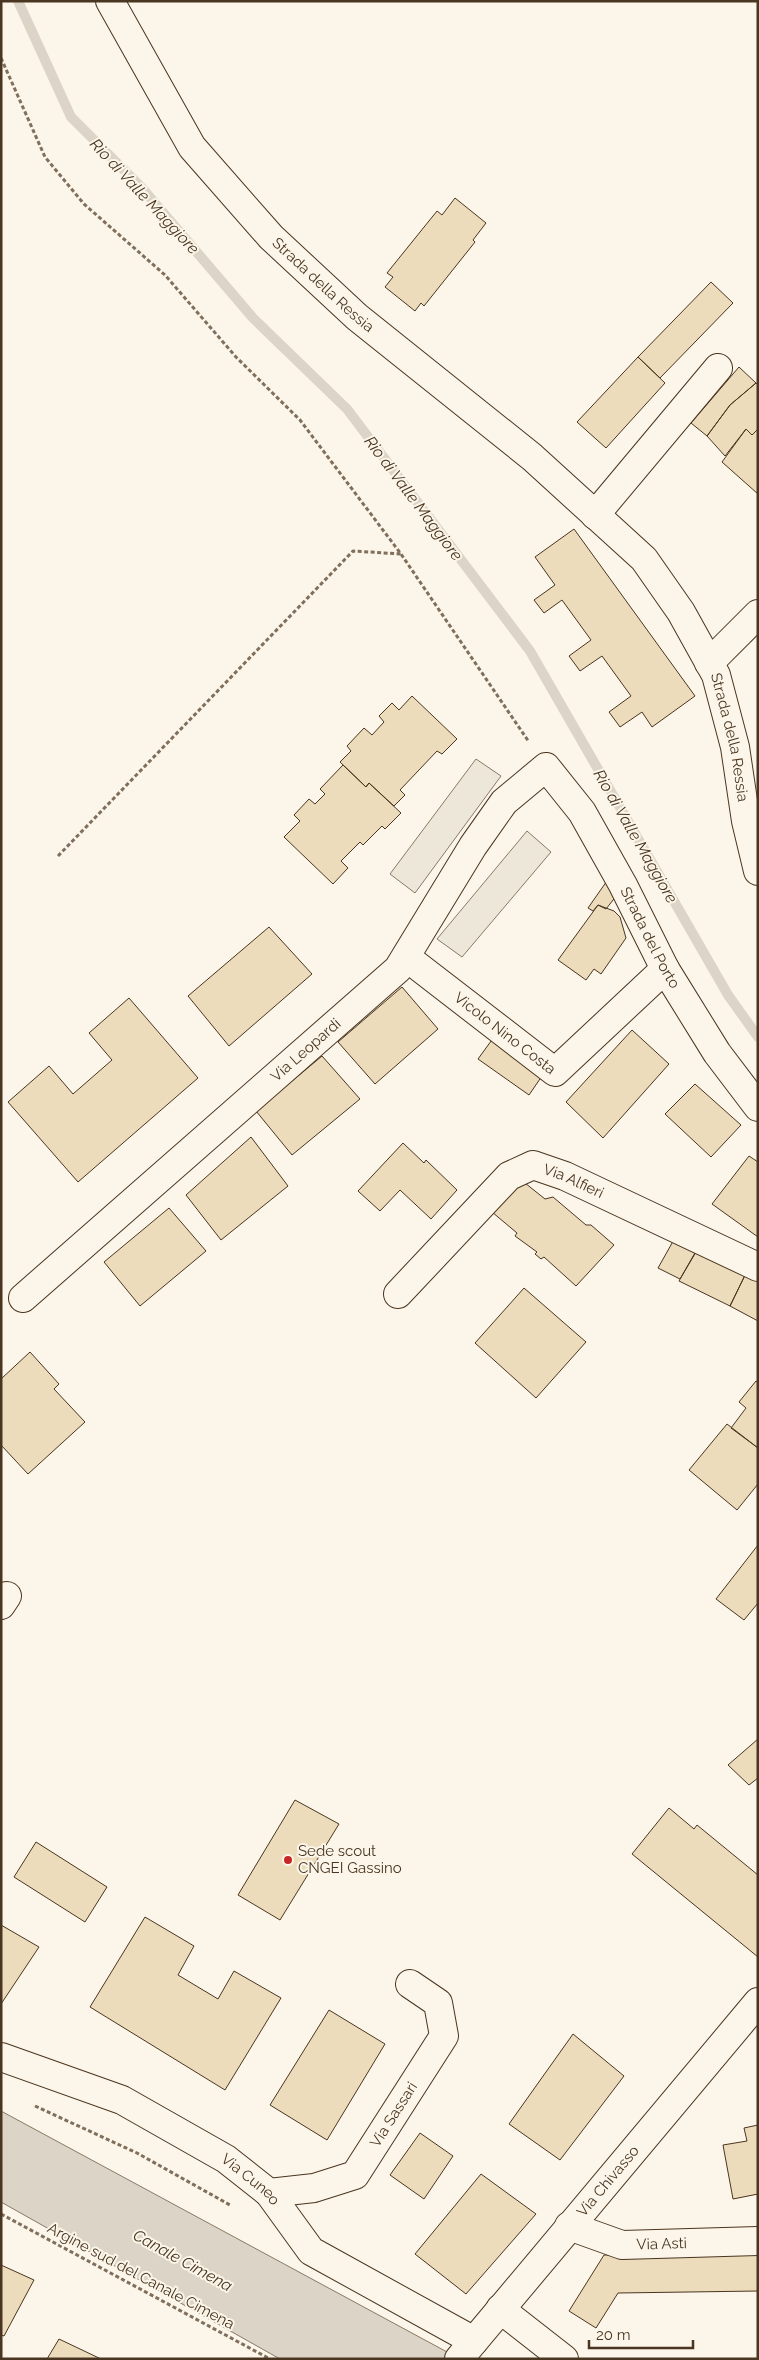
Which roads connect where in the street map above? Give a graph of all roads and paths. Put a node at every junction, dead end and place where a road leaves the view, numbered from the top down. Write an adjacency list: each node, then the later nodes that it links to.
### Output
1 (110, 1): 4 (street, Strada della Ressia)
2 (1, 58): 5 (path)
3 (718, 368): 4 (street)
4 (595, 515): 7 (street, Strada della Ressia)
5 (401, 554): 8 (path); 9 (path)
6 (758, 614): 7 (street, Strada della Ressia)
7 (709, 663): 10 (street, Strada della Ressia)
8 (546, 767): 11 (street, Via Leopardi); 12 (street, Strada del Porto)
9 (58, 856)
10 (758, 872)
11 (406, 957): 12 (street, Vicolo Nino Costa); 16 (street, Via Leopardi)
12 (665, 970): 13 (street, Strada del Porto)
13 (758, 1107)
14 (758, 1267): 15 (street, Via Alfieri)
15 (398, 1294)
16 (23, 1298)
17 (410, 1984): 21 (street, Via Sassari)
18 (758, 2002): 24 (street, Via Chivasso)
19 (1, 2057): 21 (street, Via Cuneo)
20 (32, 2104): 22 (path)
21 (269, 2192): 27 (street, Via Cuneo)
22 (233, 2207)
23 (1, 2214): 28 (path, Argine sud del Canale Cimena)
24 (569, 2226): 25 (street, Via Asti); 26 (street, Via Chivasso)
25 (758, 2241)
26 (500, 2309): 27 (street, Via Chivasso); 29 (street)
27 (466, 2350)
28 (270, 2359)
29 (564, 2359)

